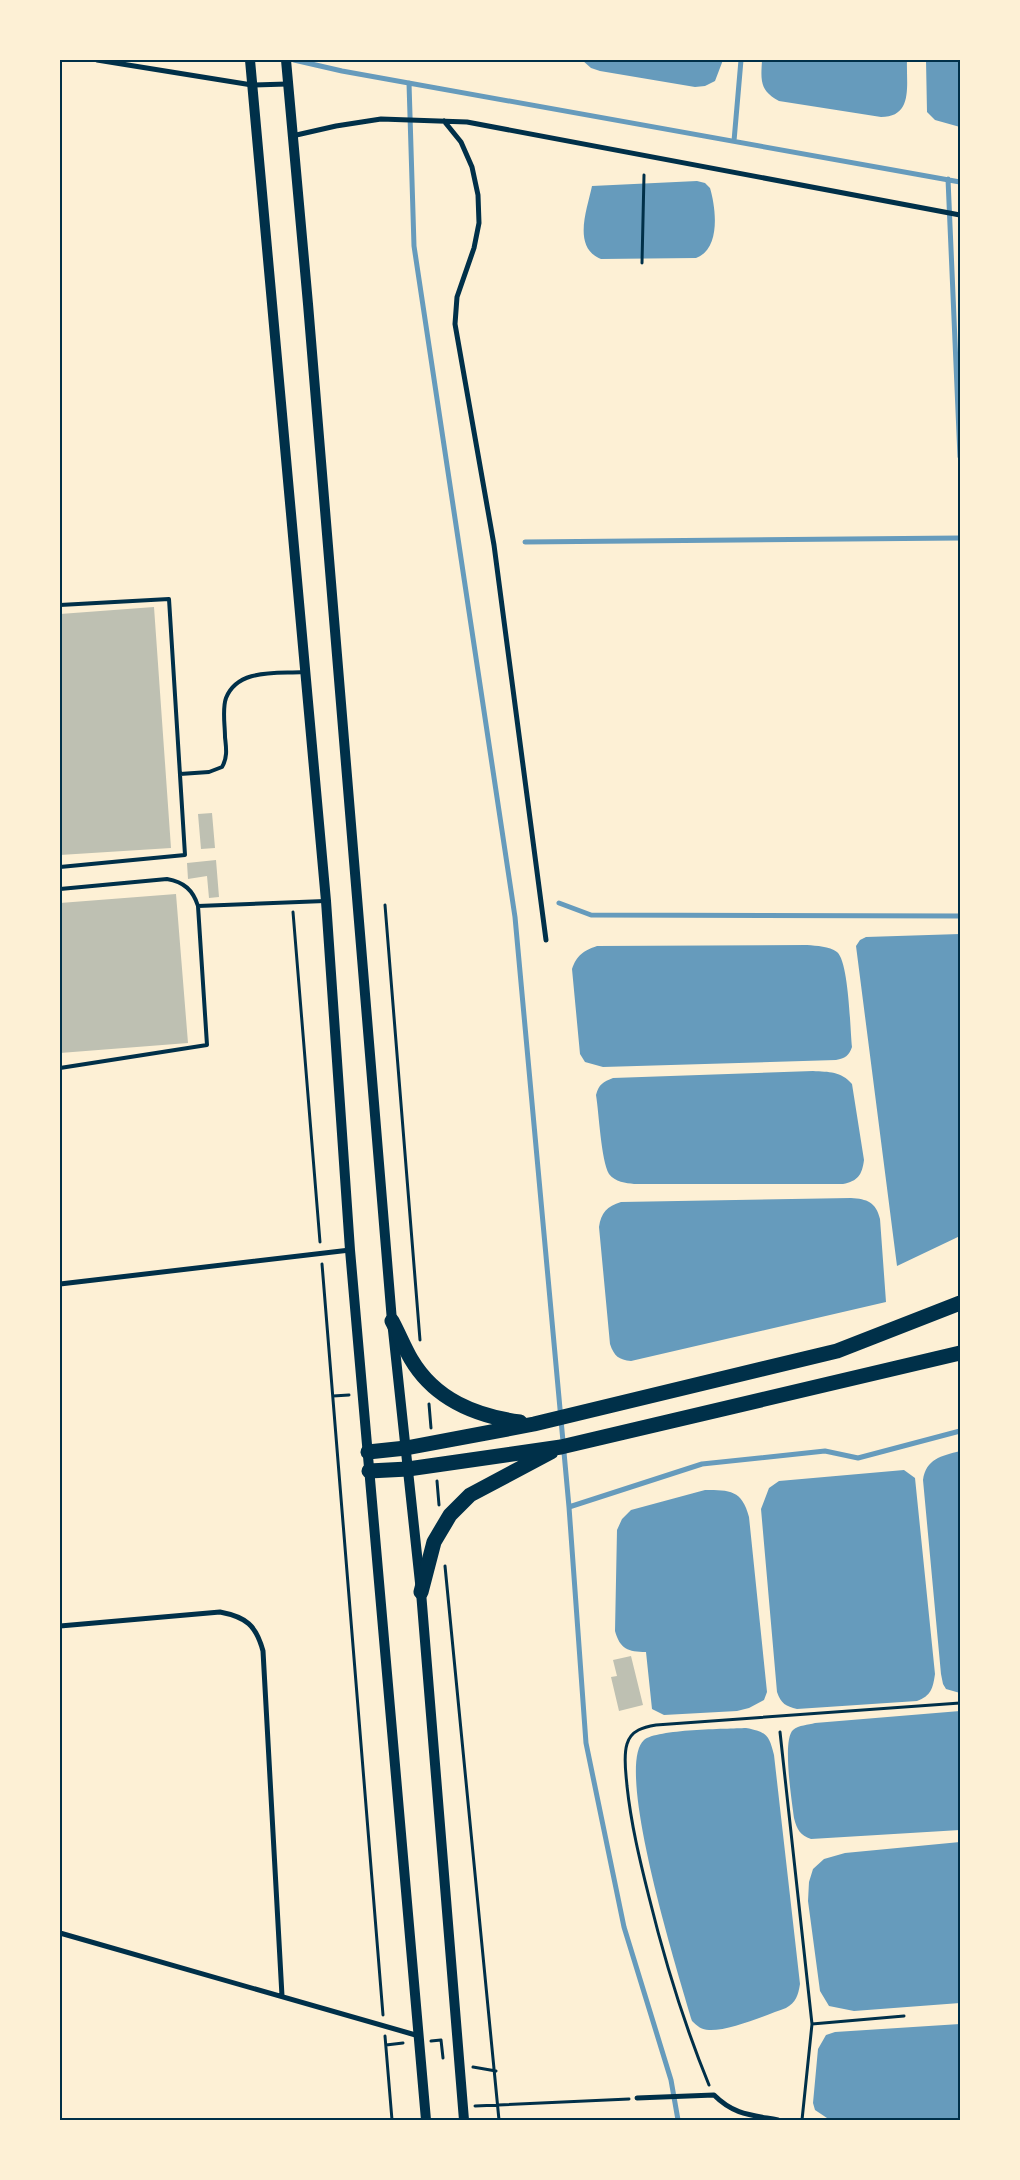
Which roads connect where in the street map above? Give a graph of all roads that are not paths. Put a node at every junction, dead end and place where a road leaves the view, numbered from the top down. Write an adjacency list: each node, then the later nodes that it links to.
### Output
1 (97, 60): 5 (street)
2 (250, 60): 5 (main road)
3 (286, 60): 4 (main road)
4 (287, 84): 5 (street); 7 (main road)
5 (252, 85): 10 (main road)
6 (444, 121): 7 (street); 8 (street); 16 (street)
7 (292, 136): 21 (main road)
8 (960, 215)
9 (60, 605): 11 (lane)
10 (305, 672): 11 (lane); 14 (main road)
11 (180, 774): 12 (lane)
12 (60, 867)
13 (60, 890): 15 (lane)
14 (326, 901): 15 (lane); 18 (main road)
15 (198, 906): 17 (lane)
16 (546, 940)
17 (60, 1068)
18 (350, 1250): 19 (street); 26 (main road)
19 (60, 1284)
20 (960, 1302): 23 (highway)
21 (392, 1321): 23 (highway); 25 (main road)
22 (960, 1353): 24 (highway)
23 (534, 1424): 25 (highway)
24 (561, 1447): 27 (highway); 29 (highway)
25 (406, 1448): 26 (highway); 27 (main road)
26 (368, 1452): 28 (main road)
27 (408, 1469): 28 (highway); 29 (main road)
28 (370, 1471): 33 (main road)
29 (420, 1592): 36 (main road)
30 (60, 1626): 32 (street)
31 (60, 1933): 32 (street)
32 (282, 1996): 33 (street)
33 (419, 2039): 35 (main road)
34 (637, 2098): 37 (street)
35 (426, 2120)
36 (464, 2120)
37 (778, 2120)

